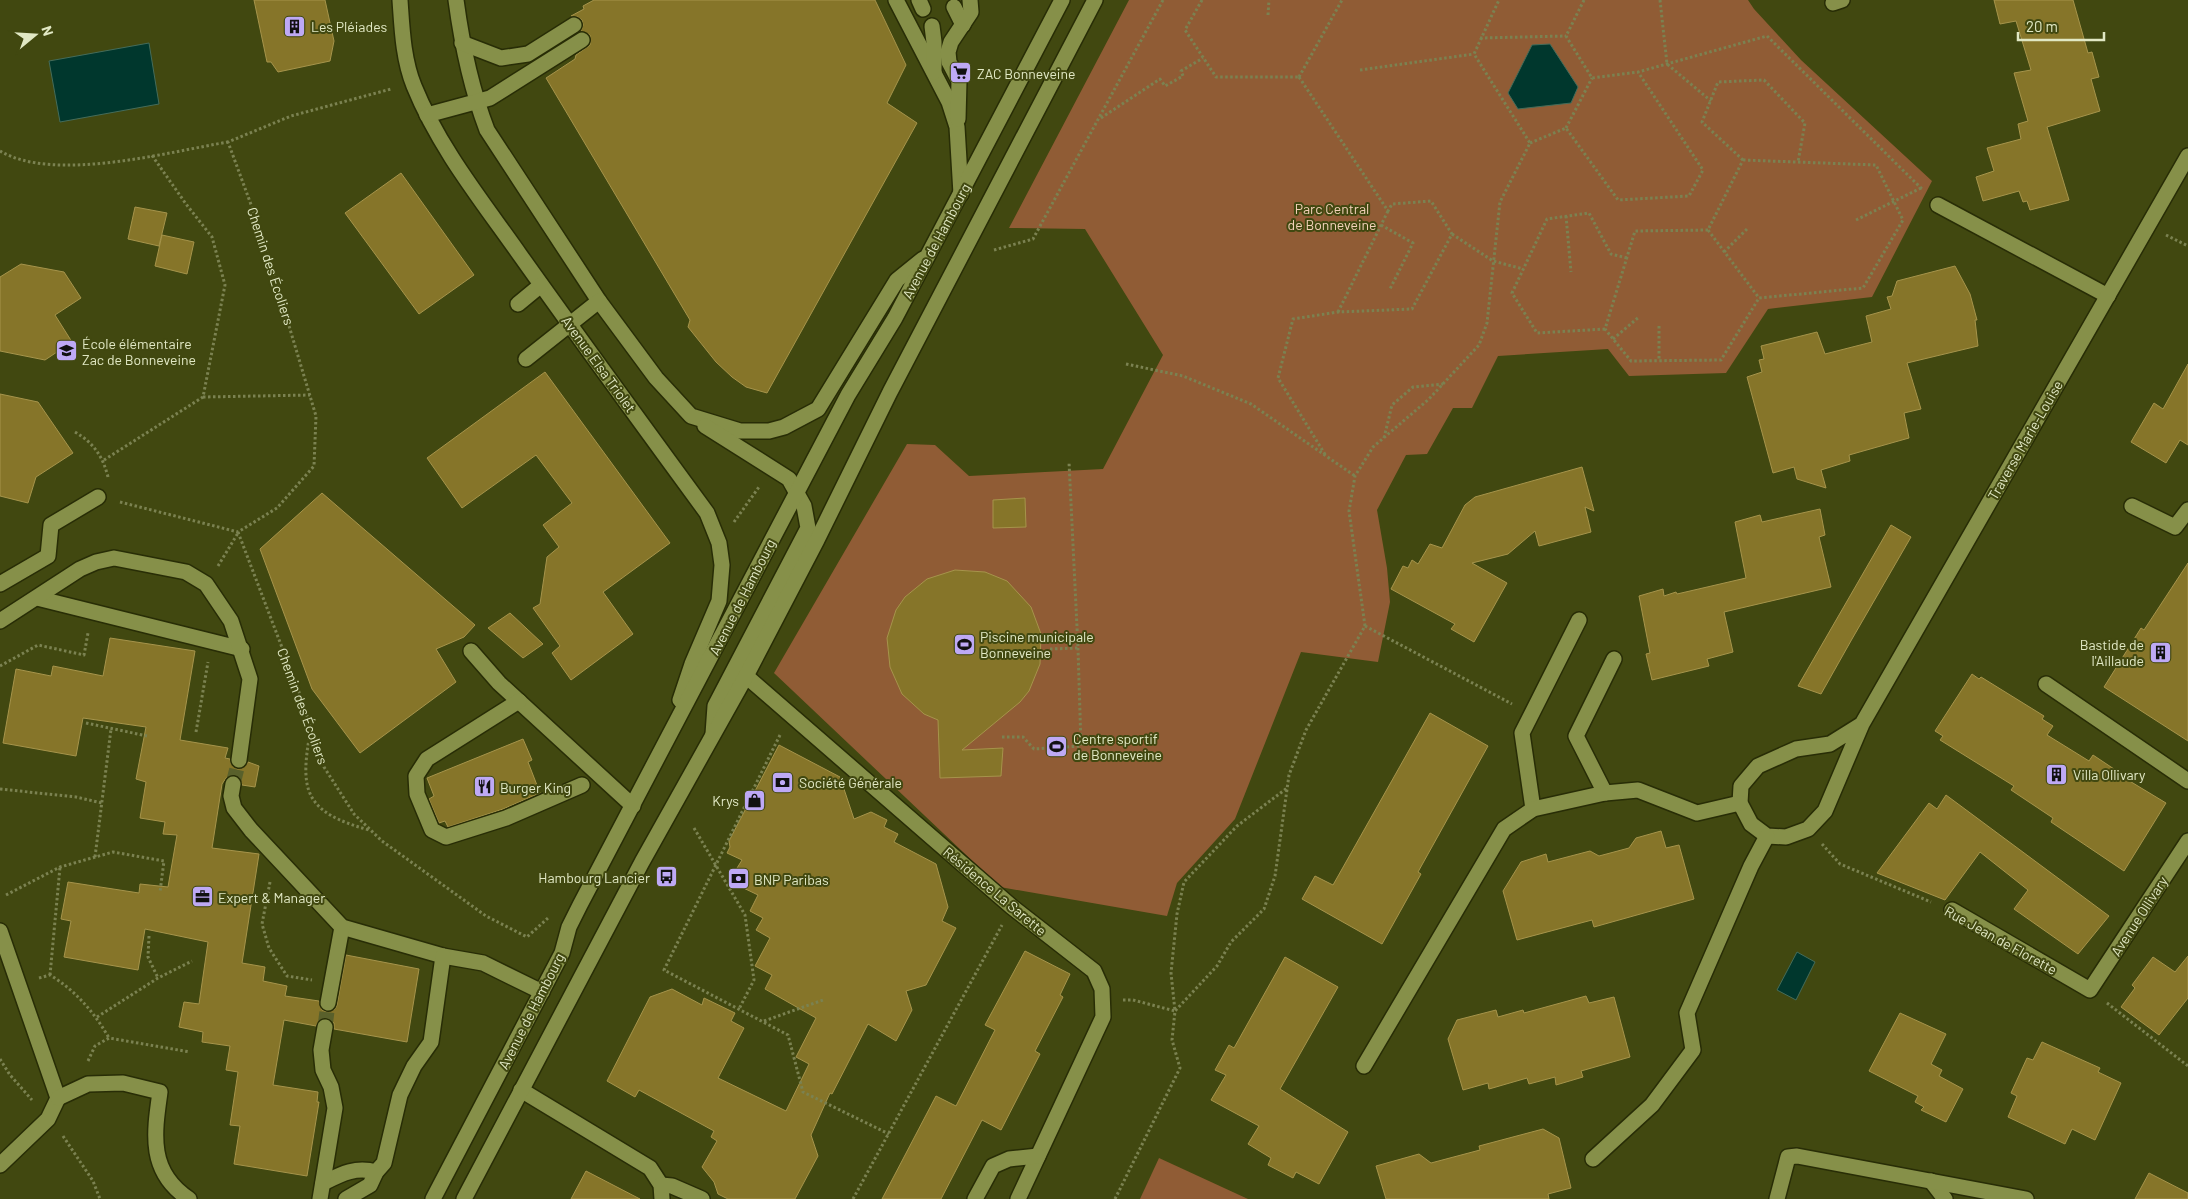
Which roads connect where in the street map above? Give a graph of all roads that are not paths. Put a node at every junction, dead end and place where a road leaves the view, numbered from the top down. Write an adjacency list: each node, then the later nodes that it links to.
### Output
1 (400, 0): 15 (street, Avenue Elsa Triolet)
2 (456, 0): 12 (street)
3 (896, 0): 13 (street)
4 (970, 0): 9 (street)
5 (1062, 0): 18 (street, Avenue de Hambourg)
6 (1095, 0): 39 (street, Avenue de Hambourg)
7 (954, 8): 9 (street)
8 (574, 25): 12 (street)
9 (963, 25): 16 (street)
10 (932, 26): 13 (street)
11 (582, 40): 14 (street)
12 (462, 43): 14 (street)
13 (934, 74): 16 (street)
14 (476, 103): 15 (street); 23 (street)
15 (427, 115): 21 (street, Avenue Elsa Triolet)
16 (957, 127): 18 (street)
17 (2188, 156): 22 (street, Traverse Marie-Louise)
18 (961, 194): 20 (street, Avenue de Hambourg)
19 (1938, 205): 22 (street)
20 (928, 255): 27 (street); 28 (street, Avenue de Hambourg)
21 (541, 285): 24 (street); 25 (street, Avenue Elsa Triolet)
22 (2108, 296): 42 (street, Traverse Marie-Louise)
23 (598, 301): 25 (street); 27 (street)
24 (518, 304)
25 (570, 326): 26 (street); 44 (street, Avenue Elsa Triolet)
26 (526, 359)
27 (691, 416): 28 (street)
28 (797, 491): 43 (street); 44 (street, Avenue de Hambourg)
29 (104, 498): 32 (street)
30 (2132, 506): 31 (street)
31 (2188, 510)
32 (0, 584)
33 (37, 598): 35 (street); 36 (street); 36 (street)
34 (1579, 620): 52 (street)
35 (0, 622)
36 (242, 649): 45 (street)
37 (471, 652): 41 (street)
38 (1614, 659): 49 (street)
39 (746, 676): 43 (street, Avenue de Hambourg); 66 (street, Résidence La Sarette)
40 (2046, 684): 46 (street)
41 (519, 701): 48 (street); 51 (street)
42 (1862, 724): 50 (street, Traverse Marie-Louise); 53 (street, Traverse Marie-Louise)
43 (713, 738): 64 (street, Avenue de Hambourg)
44 (667, 739): 51 (street, Avenue de Hambourg)
45 (239, 760)
46 (2188, 781)
47 (233, 784): 56 (street)
48 (582, 785)
49 (1605, 793): 50 (street); 52 (street)
50 (1740, 803): 53 (street)
51 (633, 806): 60 (street, Avenue de Hambourg)
52 (1533, 809): 63 (street)
53 (1767, 836): 67 (street)
54 (2188, 842): 59 (street, Avenue Ollivary)
55 (1952, 910): 59 (street, Rue Jean de Florette)
56 (342, 927): 58 (street); 61 (street)
57 (0, 931): 65 (street)
58 (443, 956): 60 (street); 69 (street)
59 (2090, 990)
60 (542, 992): 76 (street, Avenue de Hambourg)
61 (328, 1003)
62 (325, 1027): 71 (street)
63 (1364, 1066)
64 (521, 1090): 72 (street); 77 (street, Avenue de Hambourg)
65 (58, 1098): 68 (street); 73 (street)
66 (1038, 1156): 79 (street); 80 (street, Résidence La Sarette)
67 (1593, 1159)
68 (0, 1165)
69 (376, 1172): 71 (street); 75 (street)
70 (1930, 1181): 81 (street); 82 (street); 83 (street)
71 (323, 1183): 74 (street)
72 (661, 1192): 78 (street)
73 (189, 1199)
74 (320, 1199)
75 (346, 1199)
76 (433, 1199)
77 (464, 1199)
78 (702, 1199)
79 (975, 1199)
80 (1018, 1199)
81 (1777, 1199)
82 (1945, 1199)
83 (2026, 1199)

